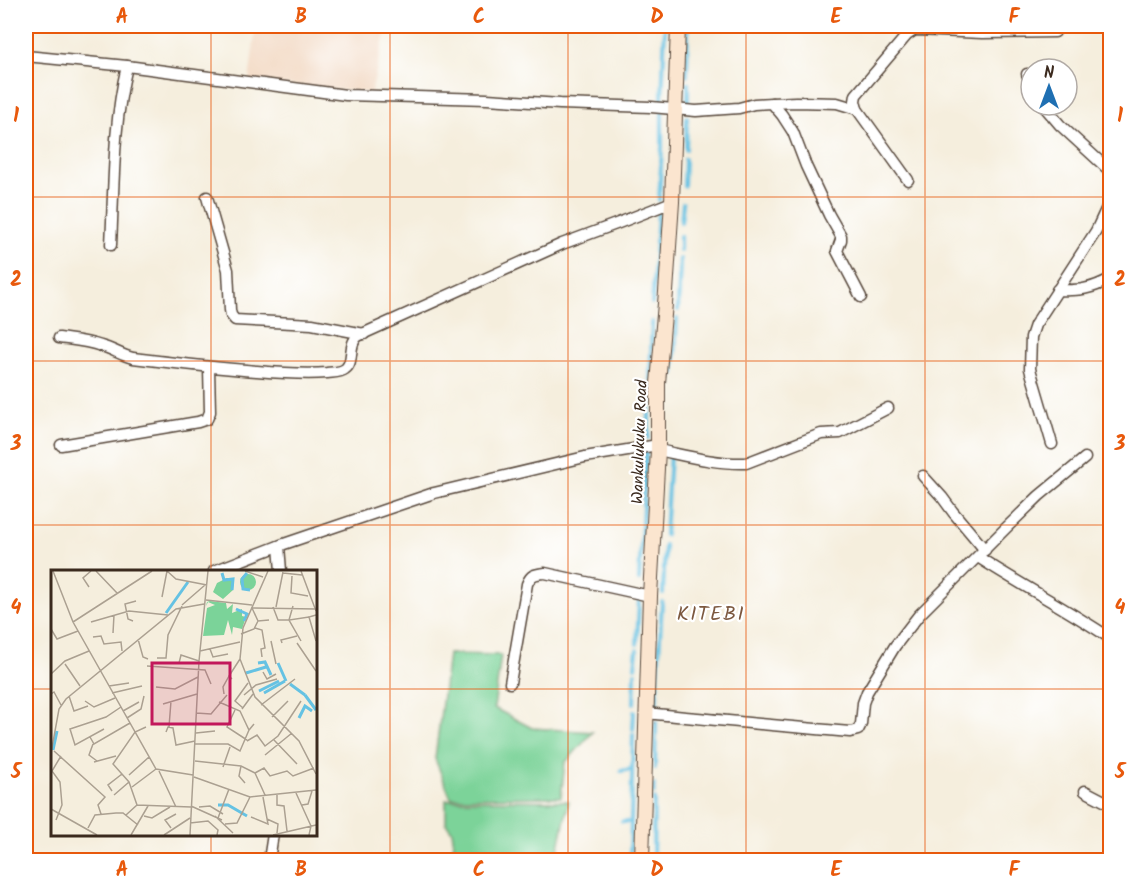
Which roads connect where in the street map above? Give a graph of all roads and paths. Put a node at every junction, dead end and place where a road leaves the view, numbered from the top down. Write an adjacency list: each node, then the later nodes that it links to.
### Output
1 (678, 26): 7 (main road, Wankulukuku Road)
2 (1055, 32): 6 (street)
3 (26, 56): 4 (street)
4 (127, 66): 7 (street); 14 (street)
5 (772, 103): 6 (street); 7 (street); 17 (street)
6 (857, 109): 10 (street)
7 (675, 110): 13 (main road, Wankulukuku Road)
8 (1053, 117): 9 (street)
9 (1110, 171)
10 (908, 180)
11 (207, 197): 18 (street)
12 (1110, 201): 16 (street)
13 (672, 202): 18 (street); 24 (main road, Wankulukuku Road)
14 (111, 245)
15 (1110, 279): 16 (street)
16 (1057, 290): 22 (street)
17 (861, 297)
18 (364, 334): 20 (street)
19 (59, 338): 20 (street)
20 (209, 368): 23 (street)
21 (888, 408): 24 (street)
22 (1052, 444)
23 (61, 445)
24 (658, 448): 27 (street); 31 (main road, Wankulukuku Road)
25 (1085, 458): 28 (street)
26 (923, 476): 28 (street)
27 (279, 546): 29 (street); 30 (street)
28 (981, 554): 32 (street); 34 (street)
29 (217, 570)
30 (281, 570)
31 (650, 596): 33 (street); 34 (main road, Wankulukuku Road)
32 (1110, 638)
33 (510, 682)
34 (646, 713): 40 (main road, Wankulukuku Road)
35 (1085, 790): 36 (street)
36 (1110, 804)
37 (273, 835): 39 (street)
38 (1110, 854): 41 (street)
39 (269, 861)
40 (642, 861)
41 (1106, 861)

